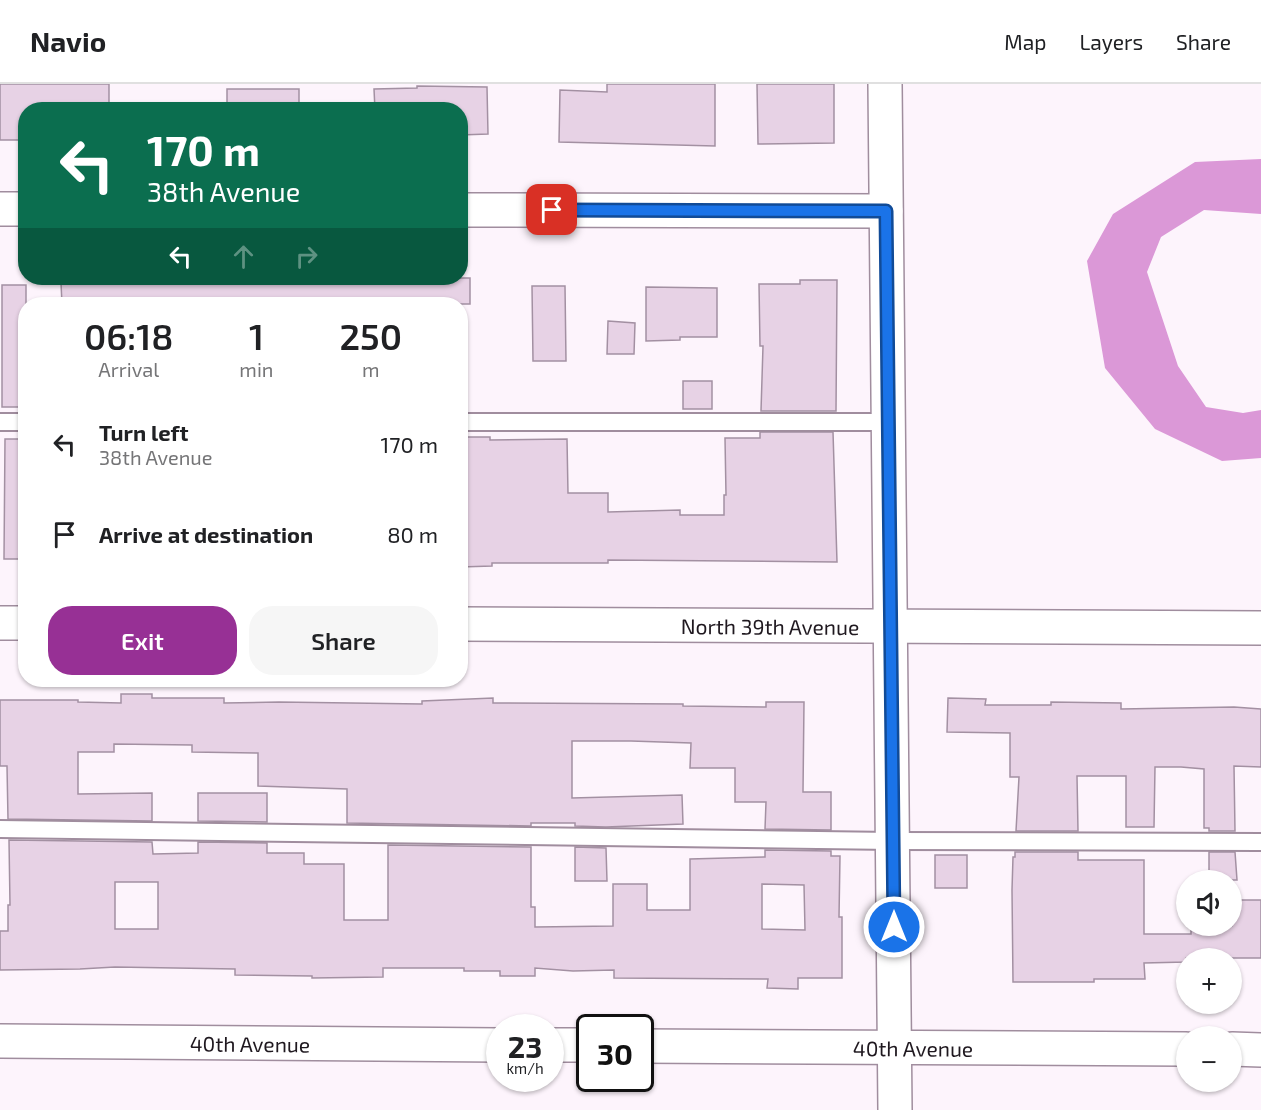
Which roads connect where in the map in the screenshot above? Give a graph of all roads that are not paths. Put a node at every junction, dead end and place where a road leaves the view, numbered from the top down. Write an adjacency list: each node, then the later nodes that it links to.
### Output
1 (885, 84): 5 (street)
2 (0, 209): 3 (street)
3 (18, 209)
4 (468, 210): 5 (street)
5 (886, 211): 9 (street)
6 (0, 422): 7 (lane)
7 (18, 422)
8 (468, 422): 9 (lane)
9 (889, 422): 13 (street)
10 (0, 623): 11 (street)
11 (18, 623)
12 (468, 624): 13 (street, North 39th Avenue)
13 (891, 626): 14 (street, North 39th Avenue); 16 (street)
14 (1261, 628)
15 (0, 829): 16 (lane)
16 (893, 841): 17 (lane); 21 (street)
17 (1261, 842)
18 (0, 1041): 19 (street, 40th Avenue)
19 (486, 1045)
20 (654, 1046): 21 (street, 40th Avenue)
21 (895, 1047): 22 (street, 40th Avenue); 25 (street)
22 (1176, 1049)
23 (1242, 1049): 24 (street)
24 (1261, 1050)
25 (895, 1110)

